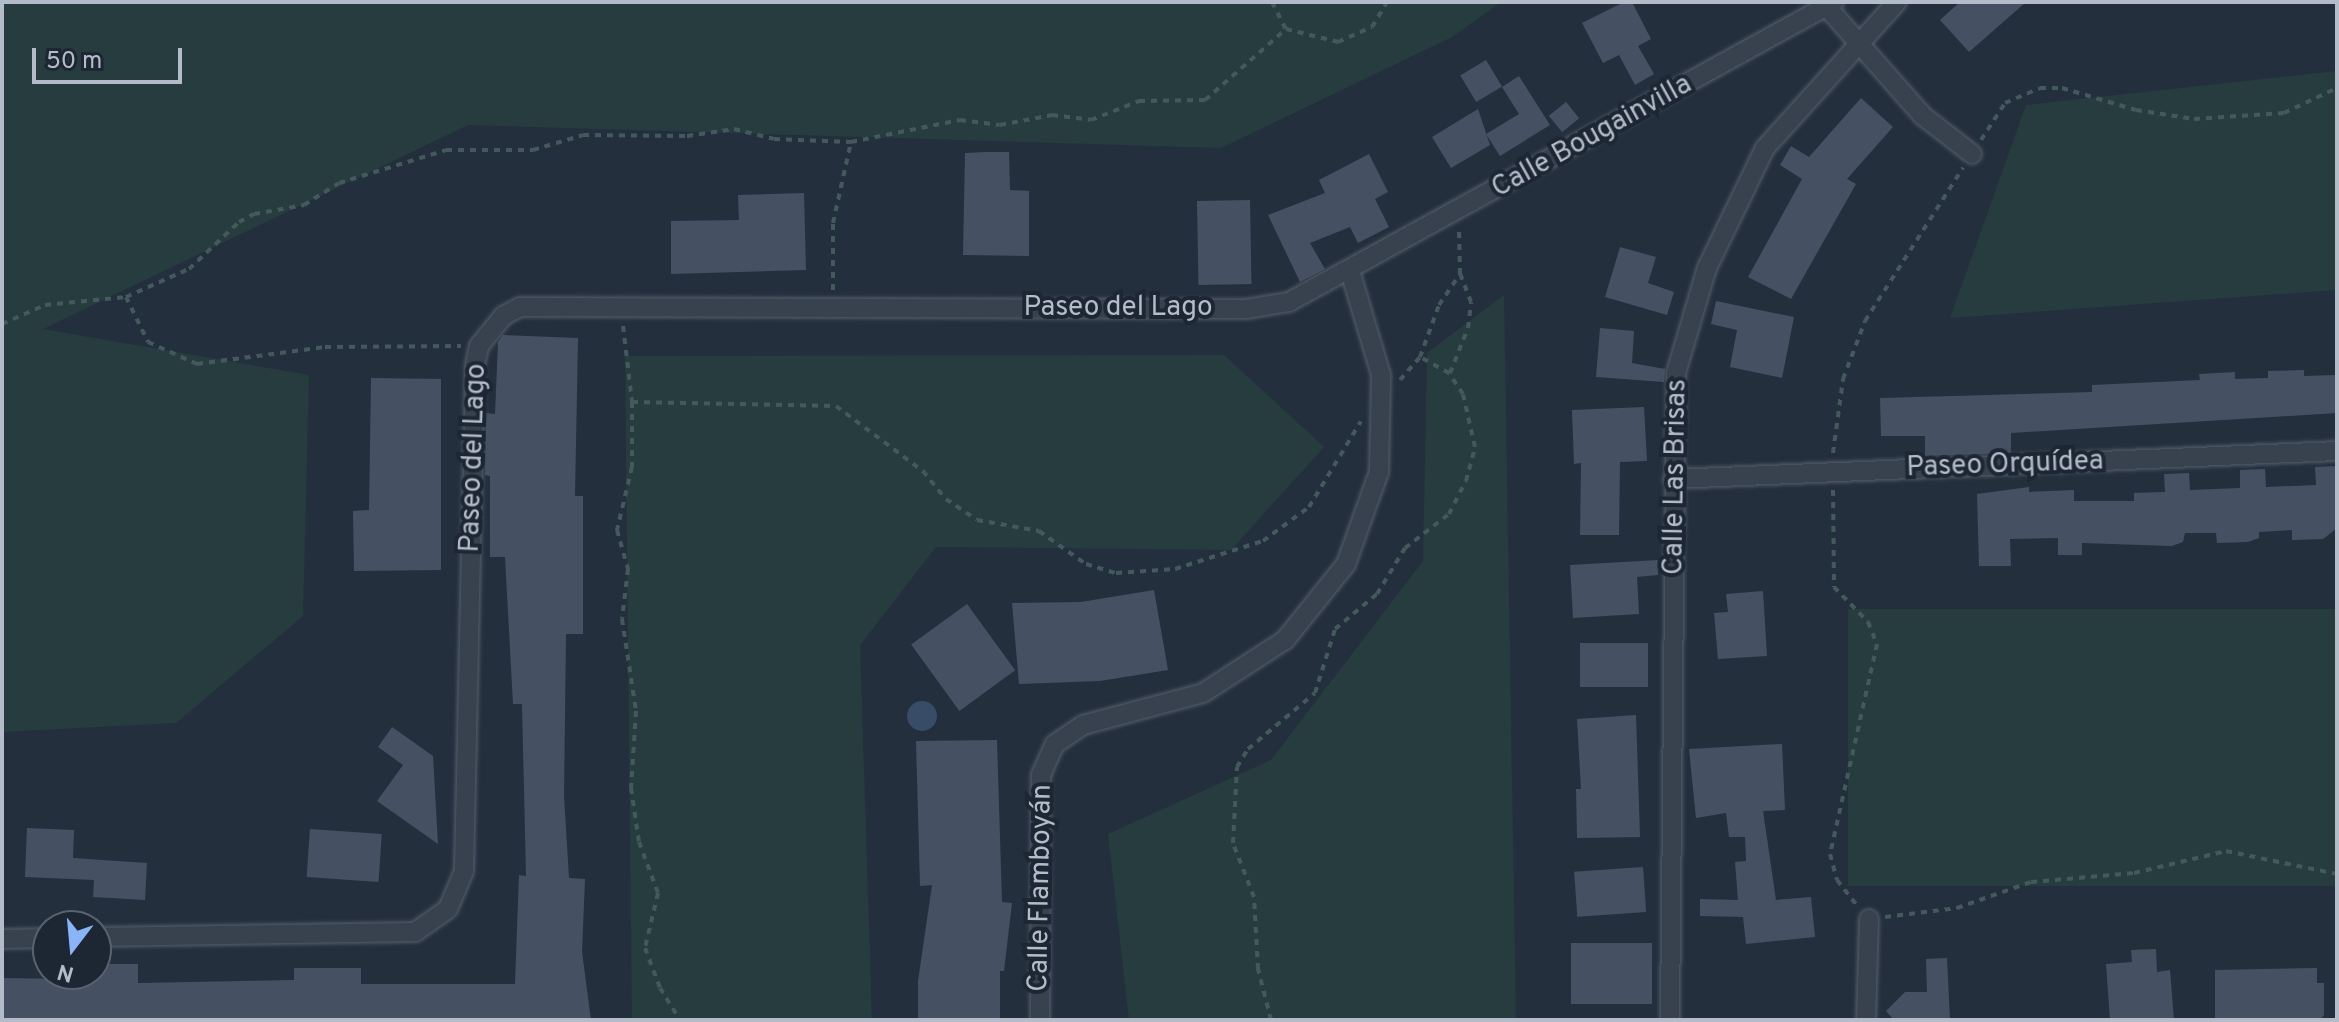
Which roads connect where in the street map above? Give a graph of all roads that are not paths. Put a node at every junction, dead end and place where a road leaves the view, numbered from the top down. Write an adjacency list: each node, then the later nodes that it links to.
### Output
1 (1897, 2): 3 (street, Calle Las Brisas)
2 (1830, 4): 3 (street); 5 (street, Calle Bougainvilla)
3 (1858, 45): 4 (street); 7 (street, Calle Las Brisas)
4 (1972, 154)
5 (1350, 271): 9 (street, Paseo del Lago); 12 (street, Calle Flamboyán)
6 (2337, 451): 7 (street, Paseo Orquídea)
7 (1673, 479): 13 (street, Calle Las Brisas)
8 (1869, 919): 14 (street)
9 (112, 937)
10 (32, 938): 11 (street)
11 (2, 939)
12 (1040, 1020)
13 (1670, 1020)
14 (1866, 1020)

